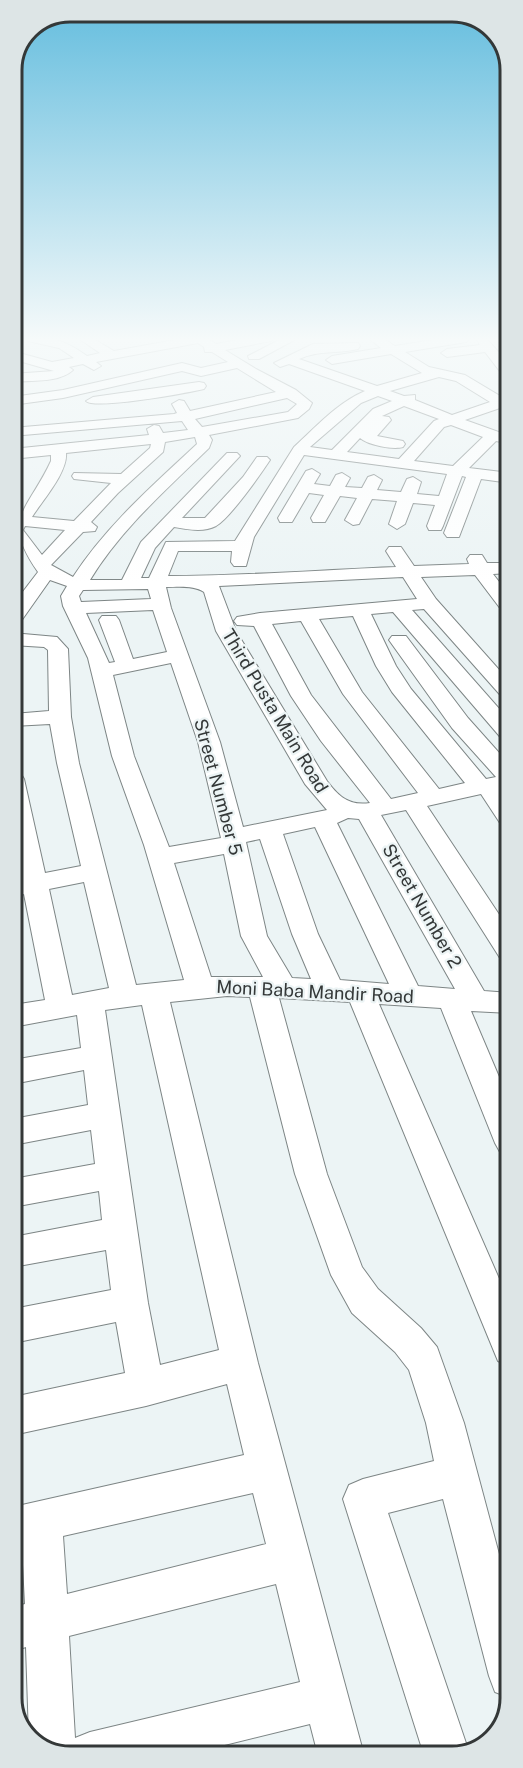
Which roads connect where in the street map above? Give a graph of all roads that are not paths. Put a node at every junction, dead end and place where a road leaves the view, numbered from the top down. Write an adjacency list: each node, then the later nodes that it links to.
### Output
1 (125, 421): 7 (street)
2 (174, 421): 8 (street)
3 (191, 421): 19 (street)
4 (286, 421): 16 (street)
5 (325, 421): 18 (street)
6 (412, 421): 9 (street); 13 (street); 14 (street); 17 (street); 22 (street)
7 (88, 425): 8 (street); 10 (street); 11 (street)
8 (155, 433): 15 (street); 20 (street); 30 (street)
9 (494, 436): 29 (street)
10 (22, 437)
11 (22, 437)
12 (22, 439): 15 (street)
13 (391, 442): 14 (street); 24 (street)
14 (417, 447): 17 (street); 26 (street)
15 (58, 449): 40 (street)
16 (264, 449): 21 (street); 25 (street); 45 (street)
17 (434, 449): 27 (street)
18 (299, 450): 22 (street); 25 (street)
19 (196, 452): 21 (street); 28 (street)
20 (112, 454)
21 (232, 456): 32 (street)
22 (326, 458): 24 (street); 35 (street)
23 (384, 461): 24 (street); 26 (street); 37 (street)
24 (356, 462): 36 (street)
25 (290, 463): 54 (street)
26 (402, 464): 27 (street)
27 (420, 466): 29 (street); 38 (street)
28 (176, 472): 30 (street); 32 (street); 50 (street)
29 (456, 472): 31 (street); 39 (street)
30 (131, 474): 33 (street); 47 (street)
31 (475, 474): 34 (street); 56 (street)
32 (213, 475): 44 (street)
33 (80, 476)
34 (500, 477)
35 (304, 488): 36 (street); 41 (street)
36 (335, 491): 37 (street); 42 (street)
37 (367, 494): 38 (street); 43 (street)
38 (407, 497): 39 (street); 46 (street)
39 (445, 501): 48 (street)
40 (22, 518)
41 (286, 518)
42 (319, 518)
43 (353, 520)
44 (169, 522): 45 (street); 52 (street)
45 (207, 524): 53 (street)
46 (397, 524)
47 (78, 525): 49 (street); 50 (street); 59 (street)
48 (435, 526)
49 (22, 528)
50 (122, 535): 52 (street); 63 (street)
51 (22, 537): 59 (street)
52 (149, 543): 53 (street); 64 (street)
53 (180, 546): 54 (street); 66 (street)
54 (242, 546): 61 (street)
55 (395, 551): 60 (street)
56 (469, 551): 57 (street); 58 (street); 60 (street); 65 (street)
57 (500, 553)
58 (500, 564)
59 (45, 568): 63 (street); 74 (street)
60 (409, 573): 61 (street); 67 (street)
61 (243, 578): 62 (street)
62 (198, 582): 66 (street); 75 (street, Third Pusta Main Road)
63 (78, 584): 64 (street); 70 (street)
64 (129, 584): 66 (street)
65 (500, 594)
66 (160, 600): 70 (street); 72 (street); 78 (street, Street Number 5)
67 (429, 603): 68 (street); 81 (street)
68 (398, 606): 69 (street); 84 (street)
69 (360, 610): 71 (street); 85 (street)
70 (78, 615): 72 (street); 80 (street)
71 (307, 615): 73 (street); 86 (street)
72 (109, 620): 79 (street)
73 (260, 620): 75 (street); 87 (street, Street Number 2)
74 (22, 621)
75 (222, 622): 87 (street, Third Pusta Main Road)
76 (22, 639): 82 (street)
77 (399, 640): 85 (street)
78 (178, 656): 79 (street); 90 (street, Street Number 5)
79 (126, 666): 80 (street)
80 (101, 671): 91 (street)
81 (500, 683)
82 (60, 717): 83 (street); 92 (street)
83 (22, 719)
84 (500, 723)
85 (497, 783): 86 (street)
86 (422, 799): 87 (street); 94 (street)
87 (368, 810): 88 (street); 100 (street, Street Number 2)
88 (323, 818): 89 (street); 99 (street)
89 (269, 829): 90 (street); 97 (street)
90 (234, 840): 91 (street); 96 (street, Street Number 5)
91 (160, 857): 95 (street)
92 (94, 872): 93 (street); 98 (street)
93 (23, 886): 102 (street)
94 (500, 934)
95 (200, 987): 96 (street, Moni Baba Mandir Road); 98 (street, Moni Baba Mandir Road)
96 (273, 988): 97 (street, Moni Baba Mandir Road); 120 (street, Street Number 5)
97 (345, 991): 99 (street, Moni Baba Mandir Road); 115 (street)
98 (139, 995): 102 (street, Moni Baba Mandir Road); 116 (street)
99 (410, 996): 100 (street, Moni Baba Mandir Road)
100 (464, 1000): 101 (street, Moni Baba Mandir Road); 106 (street, Street Number 2)
101 (500, 1003)
102 (76, 1006): 103 (street, Moni Baba Mandir Road); 104 (street)
103 (22, 1015)
104 (98, 1056): 105 (street); 107 (street)
105 (22, 1070)
106 (500, 1110)
107 (105, 1115): 108 (street); 109 (street)
108 (22, 1130)
109 (113, 1175): 110 (street); 111 (street)
110 (22, 1190)
111 (121, 1232): 112 (street); 113 (street)
112 (22, 1250)
113 (130, 1303): 114 (street); 117 (street)
114 (22, 1324)
115 (500, 1325)
116 (240, 1363): 117 (street); 119 (street)
117 (146, 1387): 118 (street)
118 (22, 1414)
119 (267, 1470): 121 (street); 122 (street)
120 (458, 1475): 124 (street, Street Number 5); 129 (street)
121 (27, 1524): 123 (street)
122 (290, 1559): 123 (street); 125 (street)
123 (30, 1625): 126 (street)
124 (500, 1634)
125 (326, 1698): 127 (street); 128 (street)
126 (51, 1742)
127 (131, 1745)
128 (339, 1746)
129 (444, 1746)

